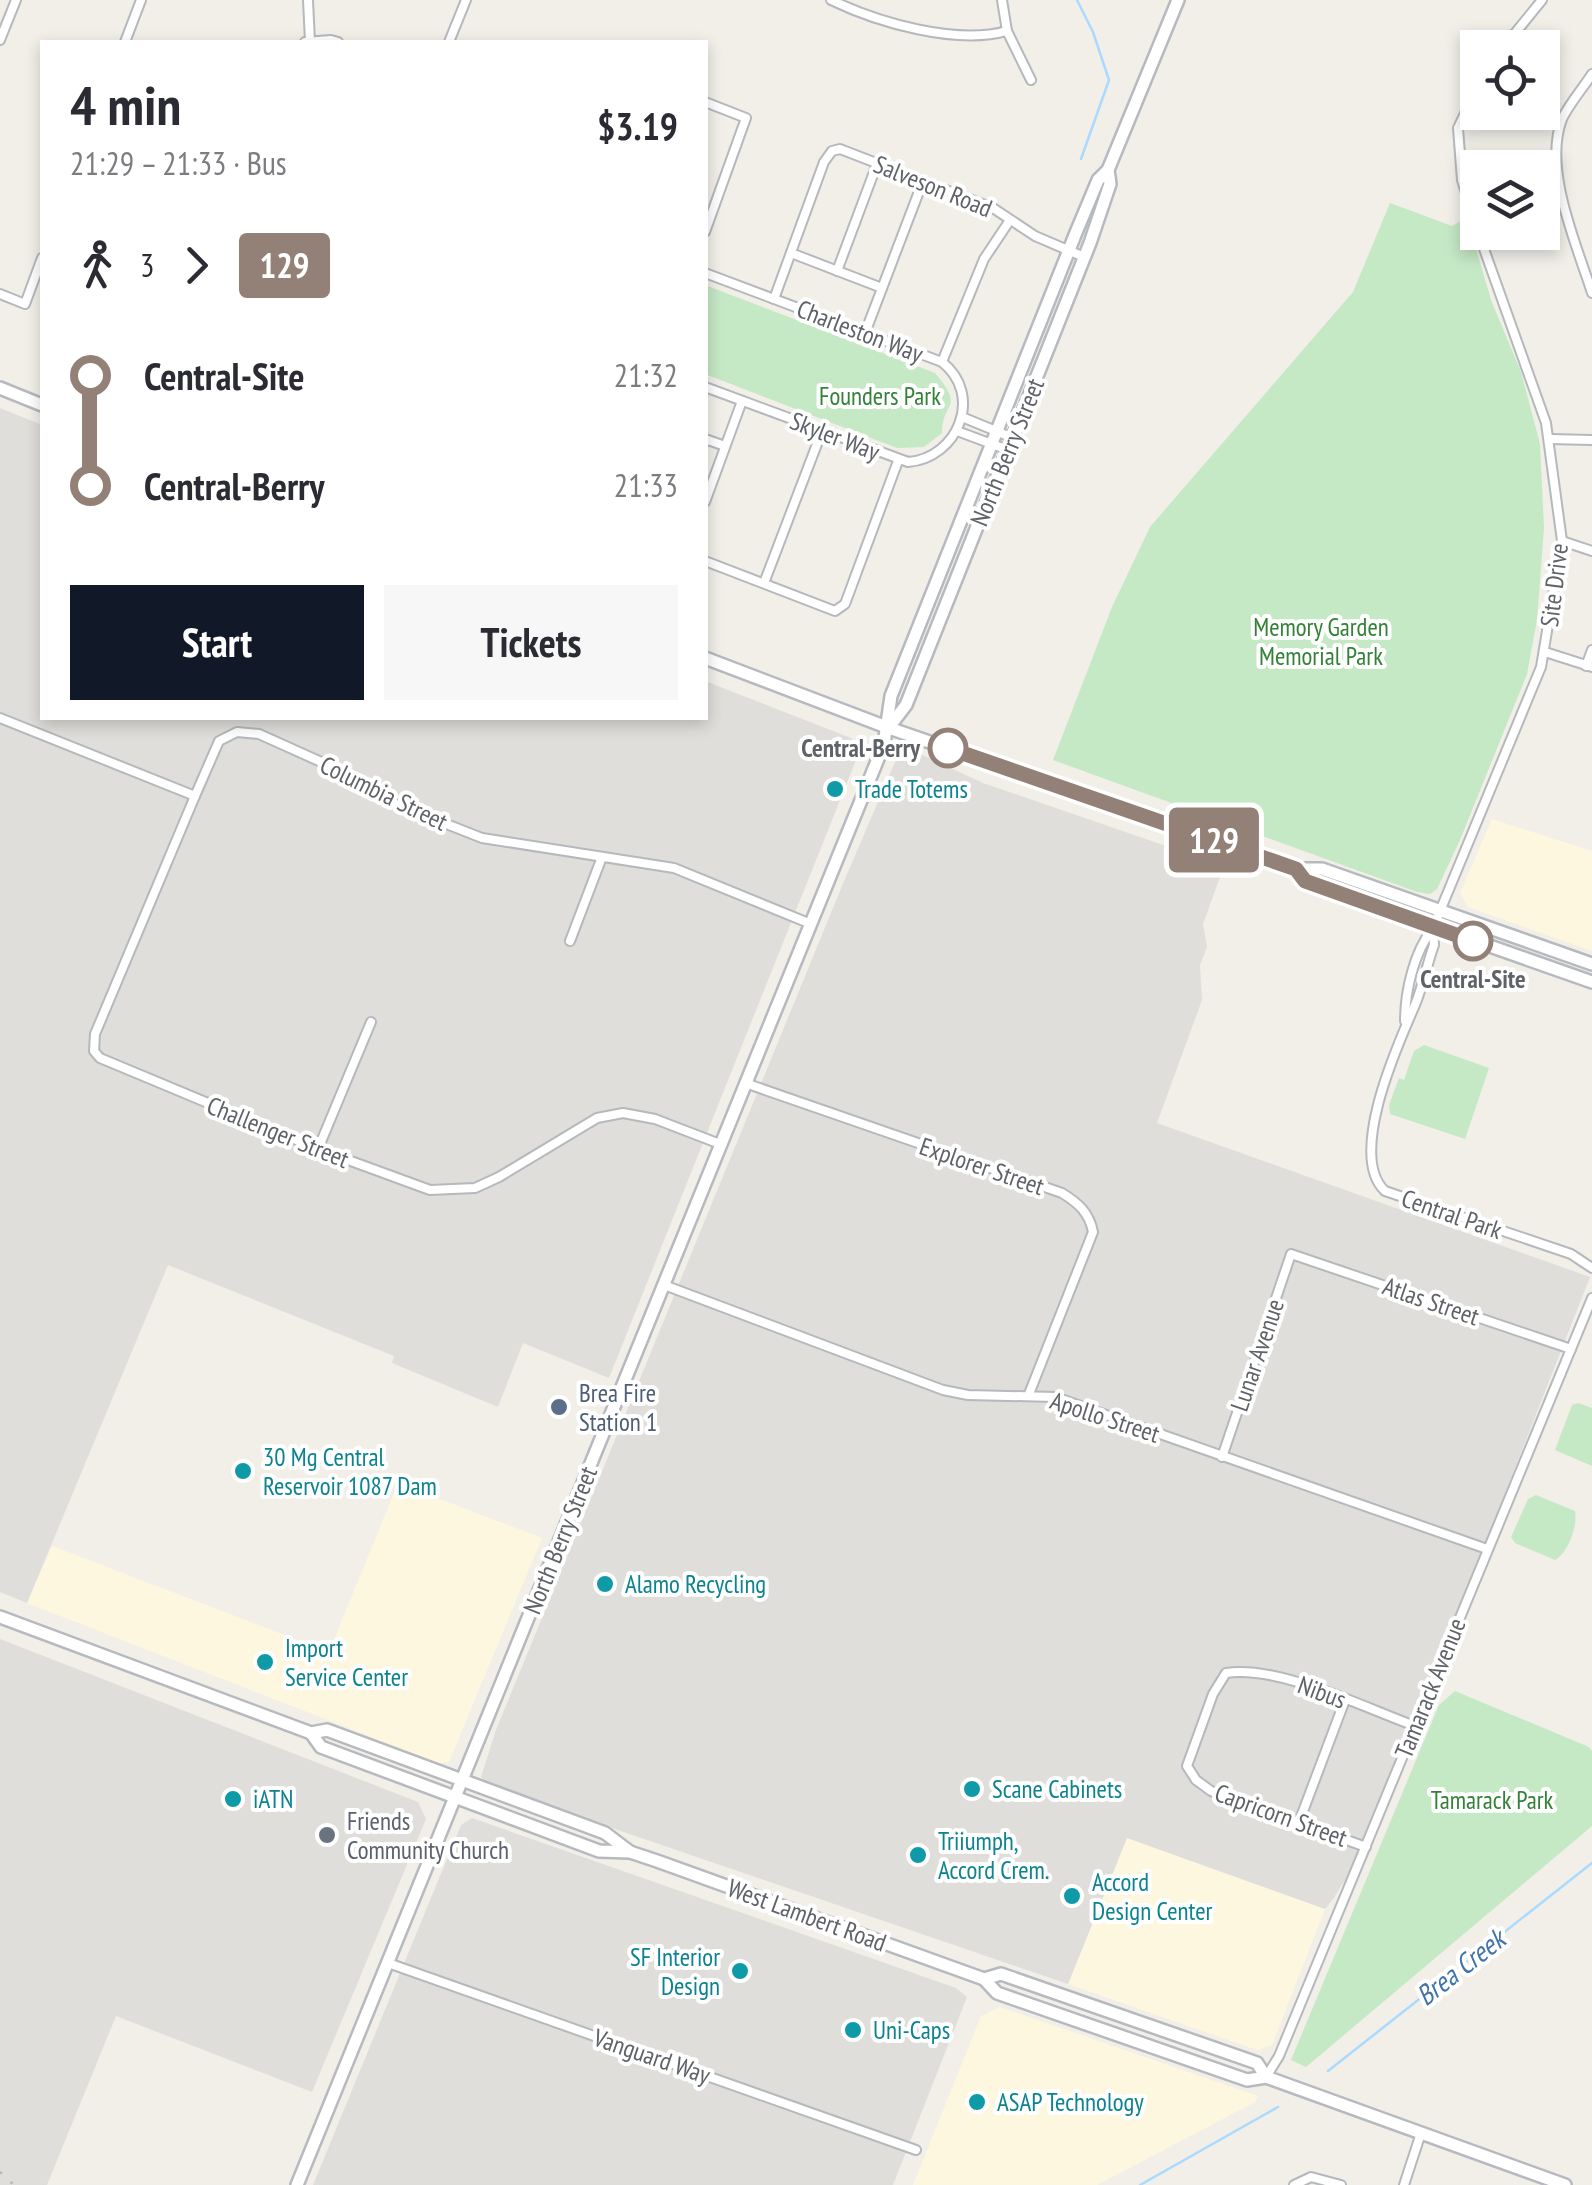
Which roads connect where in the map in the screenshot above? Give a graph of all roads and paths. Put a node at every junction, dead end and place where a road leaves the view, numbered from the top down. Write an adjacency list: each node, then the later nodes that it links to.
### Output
1 (16, 0): 12 (street)
2 (142, 0): 13 (street)
3 (308, 0): 14 (street)
4 (466, 0): 15 (street)
5 (831, 0): 9 (street)
6 (1002, 0): 11 (street)
7 (1178, 0): 22 (main road, North Berry Street)
8 (1542, 0): 10 (street)
9 (848, 4): 11 (street)
10 (1518, 30)
11 (1007, 31): 17 (street)
12 (0, 40)
13 (126, 40)
14 (308, 40)
15 (451, 40)
16 (1592, 74): 34 (street)
17 (1031, 80)
18 (708, 103): 25 (street)
19 (1460, 124): 20 (street, Site Drive)
20 (1460, 154)
21 (877, 164): 23 (street, Salveson Road); 28 (street, Salveson Road); 31 (street)
22 (1108, 170): 26 (main road, North Berry Street); 29 (main road, North Berry Street)
23 (923, 181): 24 (street, Salveson Road); 33 (street)
24 (1010, 220): 26 (street, Salveson Road); 38 (street)
25 (708, 224)
26 (1070, 250): 29 (street, Salveson Road); 46 (main road, North Berry Street)
27 (1485, 250): 47 (street, Site Drive)
28 (792, 253): 31 (street); 36 (street)
29 (1084, 257): 50 (main road, North Berry Street)
30 (40, 263): 35 (street)
31 (836, 270): 33 (street)
32 (708, 274): 36 (street, Charleston Way)
33 (882, 288): 37 (street)
34 (1592, 292)
35 (0, 294)
36 (774, 299): 37 (street, Charleston Way)
37 (865, 333): 38 (street, Charleston Way)
38 (942, 362): 43 (street, Charleston Way)
39 (0, 388): 42 (main road)
40 (708, 388): 41 (street, Skyler Way)
41 (742, 401): 45 (street, Skyler Way); 51 (street)
42 (40, 403)
43 (962, 418): 44 (street); 46 (street)
44 (956, 431): 46 (street); 52 (street, Skyler Way)
45 (822, 432): 52 (street, Skyler Way); 57 (street)
46 (994, 439): 50 (street); 63 (main road, North Berry Street)
47 (1550, 439): 49 (street); 54 (street, Site Drive)
48 (708, 440): 51 (street)
49 (1592, 440)
50 (1010, 444): 63 (main road, North Berry Street)
51 (725, 446): 53 (street)
52 (898, 461): 57 (street)
53 (708, 494)
54 (1562, 541): 55 (street); 59 (street, Site Drive)
55 (1592, 551)
56 (708, 562): 57 (street)
57 (764, 583)
58 (1592, 650): 61 (street)
59 (1545, 652): 61 (street); 67 (street, Site Drive)
60 (708, 659): 63 (main road)
61 (1589, 666)
62 (0, 718): 64 (street)
63 (888, 728): 66 (main road); 68 (main road, North Berry Street)
64 (195, 796): 65 (street, Columbia Street); 77 (street, Challenger Street)
65 (602, 857): 68 (street, Columbia Street); 70 (street)
66 (1296, 869): 67 (main road); 69 (main road)
67 (1440, 910): 69 (street, Site Drive); 71 (main road)
68 (811, 924): 74 (main road, North Berry Street)
69 (1434, 928): 72 (main road); 75 (street, Site Drive)
70 (570, 941)
71 (1592, 964)
72 (1592, 982)
73 (371, 1022): 77 (street)
74 (746, 1083): 76 (main road, North Berry Street); 83 (street, Explorer Street)
75 (1375, 1116): 79 (street, Central Park)
76 (720, 1144): 77 (street, Challenger Street); 80 (main road, North Berry Street)
77 (318, 1148)
78 (1291, 1254): 82 (street, Atlas Street); 84 (street, Lunar Avenue)
79 (1592, 1268)
80 (664, 1285): 83 (street, Apollo Street); 91 (main road, North Berry Street)
81 (1592, 1298): 82 (street, Tamarack Avenue)
82 (1570, 1349): 85 (street, Tamarack Avenue)
83 (1029, 1394): 84 (street, Apollo Street)
84 (1222, 1457): 85 (street, Apollo Street)
85 (1487, 1549): 89 (street, Tamarack Avenue)
86 (0, 1616): 90 (main road, West Lambert Road)
87 (1226, 1674): 88 (street, Nibus); 93 (street, Capricorn Street)
88 (1345, 1700): 89 (street, Nibus); 93 (street)
89 (1414, 1726): 94 (street, Tamarack Avenue)
90 (311, 1734): 91 (main road, West Lambert Road); 92 (main road, West Lambert Road)
91 (460, 1781): 92 (main road, North Berry Street); 95 (main road, West Lambert Road)
92 (454, 1799): 95 (main road, West Lambert Road); 96 (main road, North Berry Street)
93 (1299, 1822): 94 (street, Capricorn Street)
94 (1366, 1847): 98 (street, Tamarack Avenue)
95 (630, 1852): 97 (main road, West Lambert Road)
96 (388, 1963): 100 (street, Vanguard Way); 101 (main road, North Berry Street)
97 (984, 1979): 98 (main road, West Lambert Road); 98 (main road, West Lambert Road)
98 (1266, 2078): 99 (main road, West Lambert Road)
99 (1422, 2134): 104 (street); 105 (main road, West Lambert Road)
100 (916, 2150)
101 (297, 2185)
102 (1294, 2185): 103 (street)
103 (1341, 2185)
104 (1404, 2185)
105 (1565, 2185)

